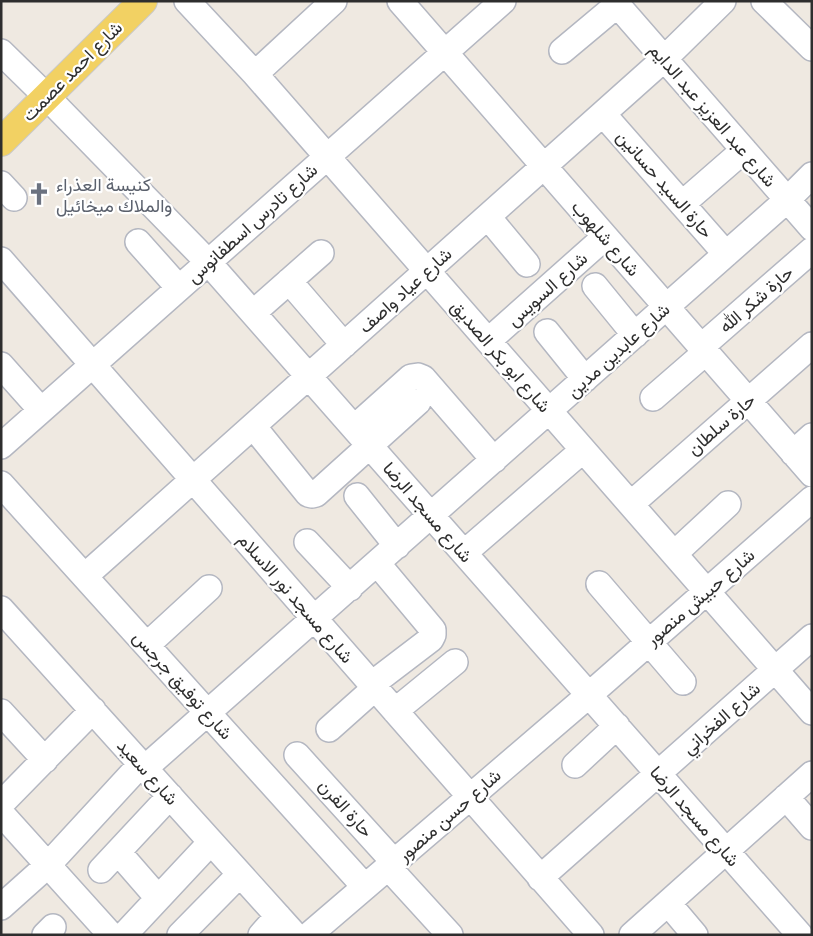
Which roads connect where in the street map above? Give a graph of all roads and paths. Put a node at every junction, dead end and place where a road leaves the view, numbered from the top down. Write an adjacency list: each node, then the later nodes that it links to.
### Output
1 (143, 1): 15 (main road, شارع احمد عصمت)
2 (187, 1): 14 (street, شارع ابو بكر الصديق)
3 (334, 1): 14 (street)
4 (503, 1): 12 (street, شارع تادرس اسطفانوس)
5 (723, 1): 13 (street, شارع عياد واصف)
6 (764, 1): 9 (street)
7 (615, 3): 11 (street); 13 (street, شارع عبد العزيز عبد الدايم)
8 (413, 6): 12 (street, شارع شلهوب)
9 (812, 48)
10 (1, 52): 15 (street, شارع مسجد الرضا)
11 (562, 52)
12 (445, 53): 19 (street, شارع تادرس اسطفانوس); 20 (street, شارع شلهوب)
13 (664, 59): 16 (street, شارع عياد واصف); 18 (street, شارع عبد العزيز عبد الدايم)
14 (255, 74): 19 (street, شارع ابو بكر الصديق)
15 (47, 96): 17 (main road, شارع احمد عصمت); 32 (street, شارع مسجد الرضا)
16 (603, 114): 20 (street, شارع عياد واصف); 23 (street, حارة السيد حسانين)
17 (1, 142)
18 (744, 150): 22 (street, شارع عبد العزيز عبد الدايم); 23 (street)
19 (327, 157): 32 (street, شارع تادرس اسطفانوس); 34 (street, شارع ابو بكر الصديق)
20 (544, 167): 24 (street, شارع عياد واصف); 26 (street, شارع شلهوب)
21 (812, 176): 22 (street, شارع عابدين مدين)
22 (787, 200): 25 (street, شارع عبد العزيز عبد الدايم); 30 (street, شارع عابدين مدين)
23 (682, 204): 30 (street, حارة السيد حسانين)
24 (488, 217): 33 (street); 34 (street, شارع عياد واصف)
25 (812, 228)
26 (605, 237): 38 (street, شارع شلهوب); 42 (street, شارع السويس)
27 (138, 242): 37 (street)
28 (812, 250): 45 (street, حارة شكر الله)
29 (320, 253): 35 (street)
30 (726, 254): 38 (street, شارع عابدين مدين)
31 (1, 260): 47 (street, شارع مسجد نور الاسلام)
32 (208, 262): 37 (street, شارع تادرس اسطفانوس); 39 (street, شارع مسجد الرضا)
33 (527, 264)
34 (427, 271): 42 (street, شارع ابو بكر الصديق); 43 (street, شارع عياد واصف)
35 (288, 282): 39 (street); 43 (street)
36 (595, 286): 41 (street)
37 (179, 288): 47 (street, شارع تادرس اسطفانوس)
38 (666, 307): 41 (street, شارع عابدين مدين); 45 (street, شارع شلهوب)
39 (253, 313): 48 (street, شارع مسجد الرضا)
40 (547, 332): 49 (street)
41 (635, 335): 49 (street, شارع عابدين مدين)
42 (488, 341): 54 (street, شارع ابو بكر الصديق)
43 (344, 345): 48 (street, شارع عياد واصف)
44 (812, 345): 51 (street, حارة سلطان)
45 (703, 349): 50 (street, حارة شكر الله); 51 (street, شارع شلهوب)
46 (1, 365): 53 (street)
47 (92, 365): 53 (street, شارع تادرس اسطفانوس); 63 (street, شارع مسجد نور الاسلام)
48 (309, 376): 55 (street, شارع عياد واصف); 57 (street, شارع مسجد الرضا)
49 (585, 379): 54 (street, شارع عابدين مدين)
50 (653, 398)
51 (748, 401): 60 (street, شارع شلهوب); 67 (street, حارة سلطان)
52 (418, 402): 57 (street)
53 (42, 410): 58 (street, شارع تادرس اسطفانوس)
54 (549, 411): 59 (street, شارع ابو بكر الصديق); 61 (street, شارع عابدين مدين)
55 (253, 426): 57 (street); 63 (street, شارع عياد واصف)
56 (812, 436): 60 (street)
57 (361, 437): 61 (street); 69 (street, شارع مسجد الرضا)
58 (1, 446)
59 (583, 450): 67 (street, شارع ابو بكر الصديق); 72 (street)
60 (794, 453): 62 (street, شارع شلهوب)
61 (494, 460): 69 (street, شارع عابدين مدين)
62 (812, 474)
63 (193, 480): 75 (street, شارع عياد واصف); 81 (street, شارع مسجد نور الاسلام)
64 (1, 484): 75 (street, شارع توفيق جرجس)
65 (357, 496): 71 (street)
66 (812, 499): 79 (street, شارع حبيش منصور)
67 (630, 504): 73 (street, شارع ابو بكر الصديق)
68 (728, 504): 73 (street)
69 (431, 516): 71 (street, شارع عابدين مدين); 72 (street, شارع مسجد الرضا)
70 (307, 542): 78 (street)
71 (397, 546): 74 (street, شارع عابدين مدين)
72 (464, 553): 89 (street, شارع مسجد الرضا)
73 (674, 554): 79 (street, شارع ابو بكر الصديق)
74 (377, 563): 78 (street, شارع عابدين مدين); 88 (street)
75 (85, 576): 84 (street, شارع توفيق جرجس)
76 (598, 584): 83 (street)
77 (209, 588): 84 (street)
78 (350, 588): 81 (street, شارع عابدين مدين)
79 (706, 591): 83 (street, شارع حبيش منصور); 86 (street, شارع ابو بكر الصديق)
80 (1, 609): 90 (street, شارع سعيد)
81 (315, 619): 88 (street, شارع مسجد نور الاسلام); 94 (street, شارع عابدين مدين)
82 (812, 637): 86 (street, شارع الفخراني)
83 (649, 642): 87 (street); 89 (street, شارع حبيش منصور)
84 (147, 645): 94 (street, شارع توفيق جرجس)
85 (455, 662): 91 (street)
86 (775, 670): 93 (street, شارع ابو بكر الصديق); 101 (street, شارع الفخراني)
87 (683, 682)
88 (373, 686): 91 (street, شارع مسجد نور الاسلام); 96 (street)
89 (589, 695): 95 (street, شارع مسجد الرضا); 104 (street, شارع حسن منصور)
90 (93, 710): 98 (street); 100 (street, شارع سعيد)
91 (396, 711): 104 (street, شارع مسجد نور الاسلام)
92 (1, 712): 98 (street)
93 (812, 712)
94 (208, 713): 100 (street, شارع عابدين مدين); 116 (street, شارع توفيق جرجس)
95 (617, 726): 99 (street); 101 (street, شارع مسجد الرضا)
96 (329, 729)
97 (297, 754): 111 (street, حارة الفرن)
98 (45, 760): 106 (street)
99 (575, 765)
100 (143, 766): 103 (street, شارع سعيد); 112 (street, شارع عابدين مدين)
101 (658, 774): 109 (street, شارع مسجد الرضا); 115 (street, شارع الفخراني)
102 (812, 774): 105 (street)
103 (170, 796): 108 (street, شارع سعيد); 110 (street)
104 (470, 797): 111 (street, شارع حسن منصور); 115 (street, شارع مسجد نور الاسلام)
105 (786, 797): 107 (street); 109 (street)
106 (2, 815): 112 (street)
107 (812, 827)
108 (211, 842): 114 (street, شارع سعيد); 117 (street)
109 (726, 851): 118 (street); 131 (street, شارع مسجد الرضا)
110 (118, 852): 113 (street); 117 (street)
111 (391, 864): 116 (street, شارع حسن منصور); 127 (street, حارة الفرن)
112 (48, 865): 119 (street, شارع عابدين مدين); 121 (street)
113 (101, 870)
114 (240, 874): 120 (street, شارع سعيد); 123 (street)
115 (540, 878): 128 (street, شارع مسجد نور الاسلام)
116 (365, 887): 126 (street, شارع حسن منصور)
117 (158, 898): 122 (street)
118 (668, 903): 129 (street); 130 (street)
119 (1, 907)
120 (278, 916): 124 (street); 125 (street, شارع سعيد)
121 (111, 935)
122 (124, 935)
123 (180, 935)
124 (261, 935)
125 (295, 935)
126 (309, 935)
127 (450, 935)
128 (591, 935)
129 (632, 935)
130 (695, 935)
131 (800, 935)

